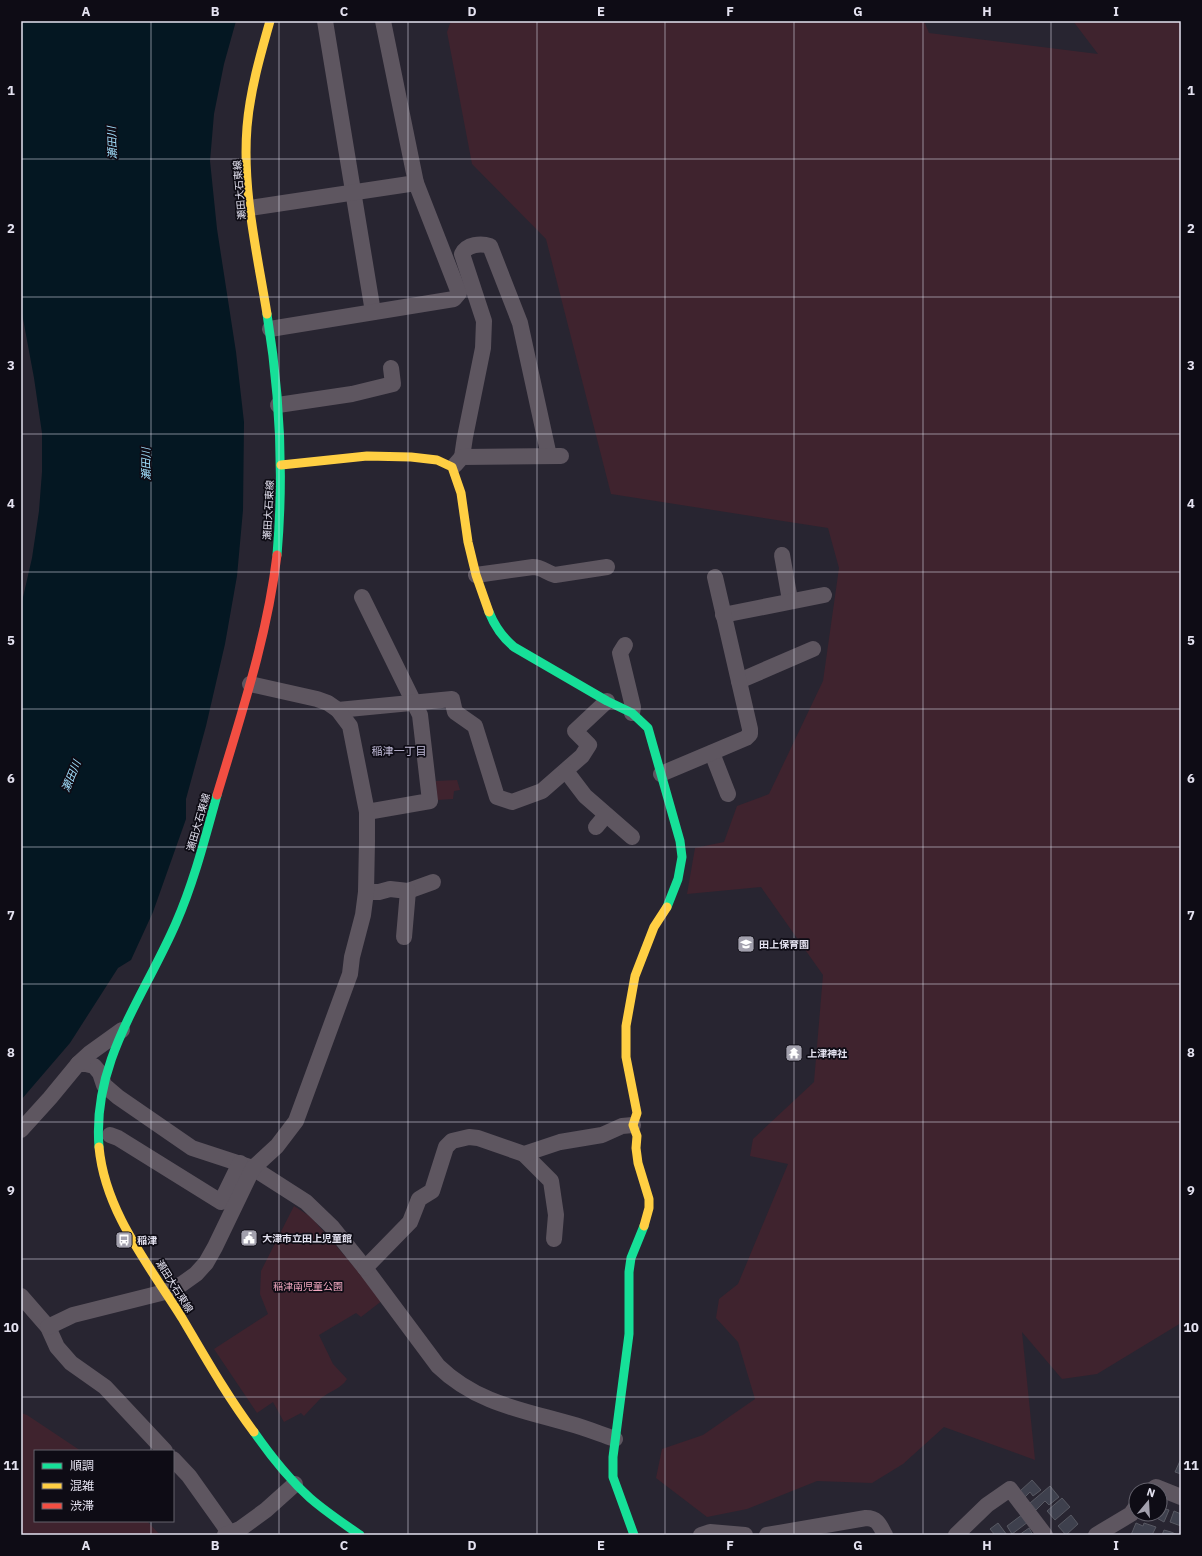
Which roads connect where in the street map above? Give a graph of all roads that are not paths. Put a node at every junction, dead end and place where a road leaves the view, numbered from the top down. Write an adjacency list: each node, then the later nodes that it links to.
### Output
1 (270, 21): 6 (main road, 瀬田大石東線)
2 (325, 21): 5 (street)
3 (383, 21): 4 (street)
4 (416, 183): 5 (street); 7 (street)
5 (353, 192): 6 (street); 7 (street)
6 (250, 208): 8 (main road, 瀬田大石東線)
7 (373, 312): 8 (street)
8 (270, 329): 10 (main road, 瀬田大石東線)
9 (390, 368): 10 (street)
10 (278, 405): 12 (main road, 瀬田大石東線)
11 (457, 462): 11 (street); 12 (main road); 15 (main road)
12 (281, 465): 24 (main road, 瀬田大石東線)
13 (782, 556): 19 (street)
14 (607, 567): 15 (street)
15 (476, 575): 25 (main road)
16 (715, 577): 20 (street)
17 (824, 595): 19 (street)
18 (362, 597): 26 (street)
19 (790, 600): 20 (street)
20 (724, 615): 23 (street)
21 (625, 645): 28 (street)
22 (813, 649): 23 (street)
23 (739, 681): 29 (street)
24 (250, 684): 27 (street); 41 (main road, 瀬田大石東線)
25 (607, 701): 28 (main road); 30 (street)
26 (414, 703): 27 (street); 30 (street); 33 (street)
27 (338, 710): 33 (street)
28 (632, 713): 31 (main road)
29 (712, 752): 31 (street); 32 (street)
30 (566, 770): 34 (street)
31 (661, 774): 44 (main road)
32 (728, 794)
33 (367, 812): 39 (street)
34 (606, 815): 35 (street); 36 (street)
35 (596, 827)
36 (632, 837)
37 (432, 882): 38 (street)
38 (408, 891): 39 (street); 40 (street)
39 (366, 892): 48 (street)
40 (404, 937)
41 (122, 1030): 42 (street); 43 (main road, 瀬田大石東線)
42 (78, 1064): 43 (street); 45 (street)
43 (104, 1085): 48 (street); 51 (main road, 瀬田大石東線)
44 (633, 1125): 47 (street); 54 (main road)
45 (21, 1130)
46 (110, 1134): 48 (street)
47 (524, 1154): 49 (street); 50 (street)
48 (246, 1166): 50 (street); 51 (street)
49 (554, 1240)
50 (365, 1268): 54 (street)
51 (165, 1292): 53 (street); 57 (main road, 瀬田大石東線)
52 (21, 1296): 53 (street)
53 (48, 1327): 55 (street)
54 (615, 1439): 63 (main road)
55 (164, 1450)
56 (174, 1460): 61 (street)
57 (295, 1484): 61 (street); 62 (main road, 瀬田大石東線)
58 (1168, 1492): 59 (street)
59 (1181, 1497)
60 (1128, 1516): 70 (street)
61 (228, 1534)
62 (360, 1535)
63 (634, 1535)
64 (701, 1535): 65 (street)
65 (745, 1535)
66 (767, 1535): 67 (street)
67 (885, 1535)
68 (956, 1535): 69 (street)
69 (1045, 1535)
70 (1096, 1535)

